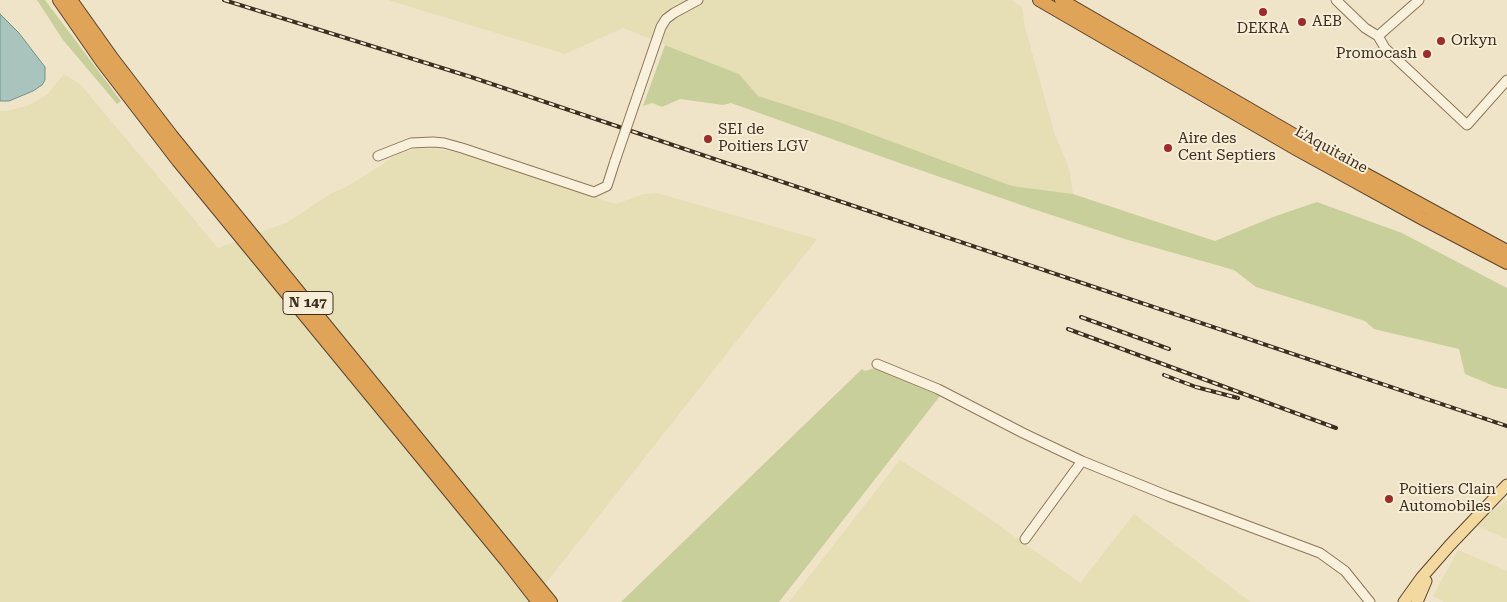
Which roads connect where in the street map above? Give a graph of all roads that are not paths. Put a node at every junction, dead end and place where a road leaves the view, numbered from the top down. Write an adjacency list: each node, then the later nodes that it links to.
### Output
1 (59, 0): 19 (highway, N 147)
2 (71, 0): 20 (highway, N 147)
3 (698, 0): 10 (street, bridge)
4 (1039, 0): 12 (highway, L'Aquitaine)
5 (1061, 0): 11 (highway, L'Aquitaine)
6 (1336, 0): 8 (street)
7 (1419, 0): 8 (street)
8 (1378, 36): 9 (street)
9 (1507, 80)
10 (378, 156)
11 (1507, 251)
12 (1507, 263)
13 (877, 364): 14 (street)
14 (1082, 462): 16 (street); 18 (street)
15 (1507, 485): 17 (main road)
16 (1025, 539)
17 (1439, 558): 23 (main road); 24 (main road)
18 (1361, 590): 21 (street); 22 (street)
19 (538, 602)
20 (551, 602)
21 (1365, 602)
22 (1370, 602)
23 (1404, 602)
24 (1417, 602)

